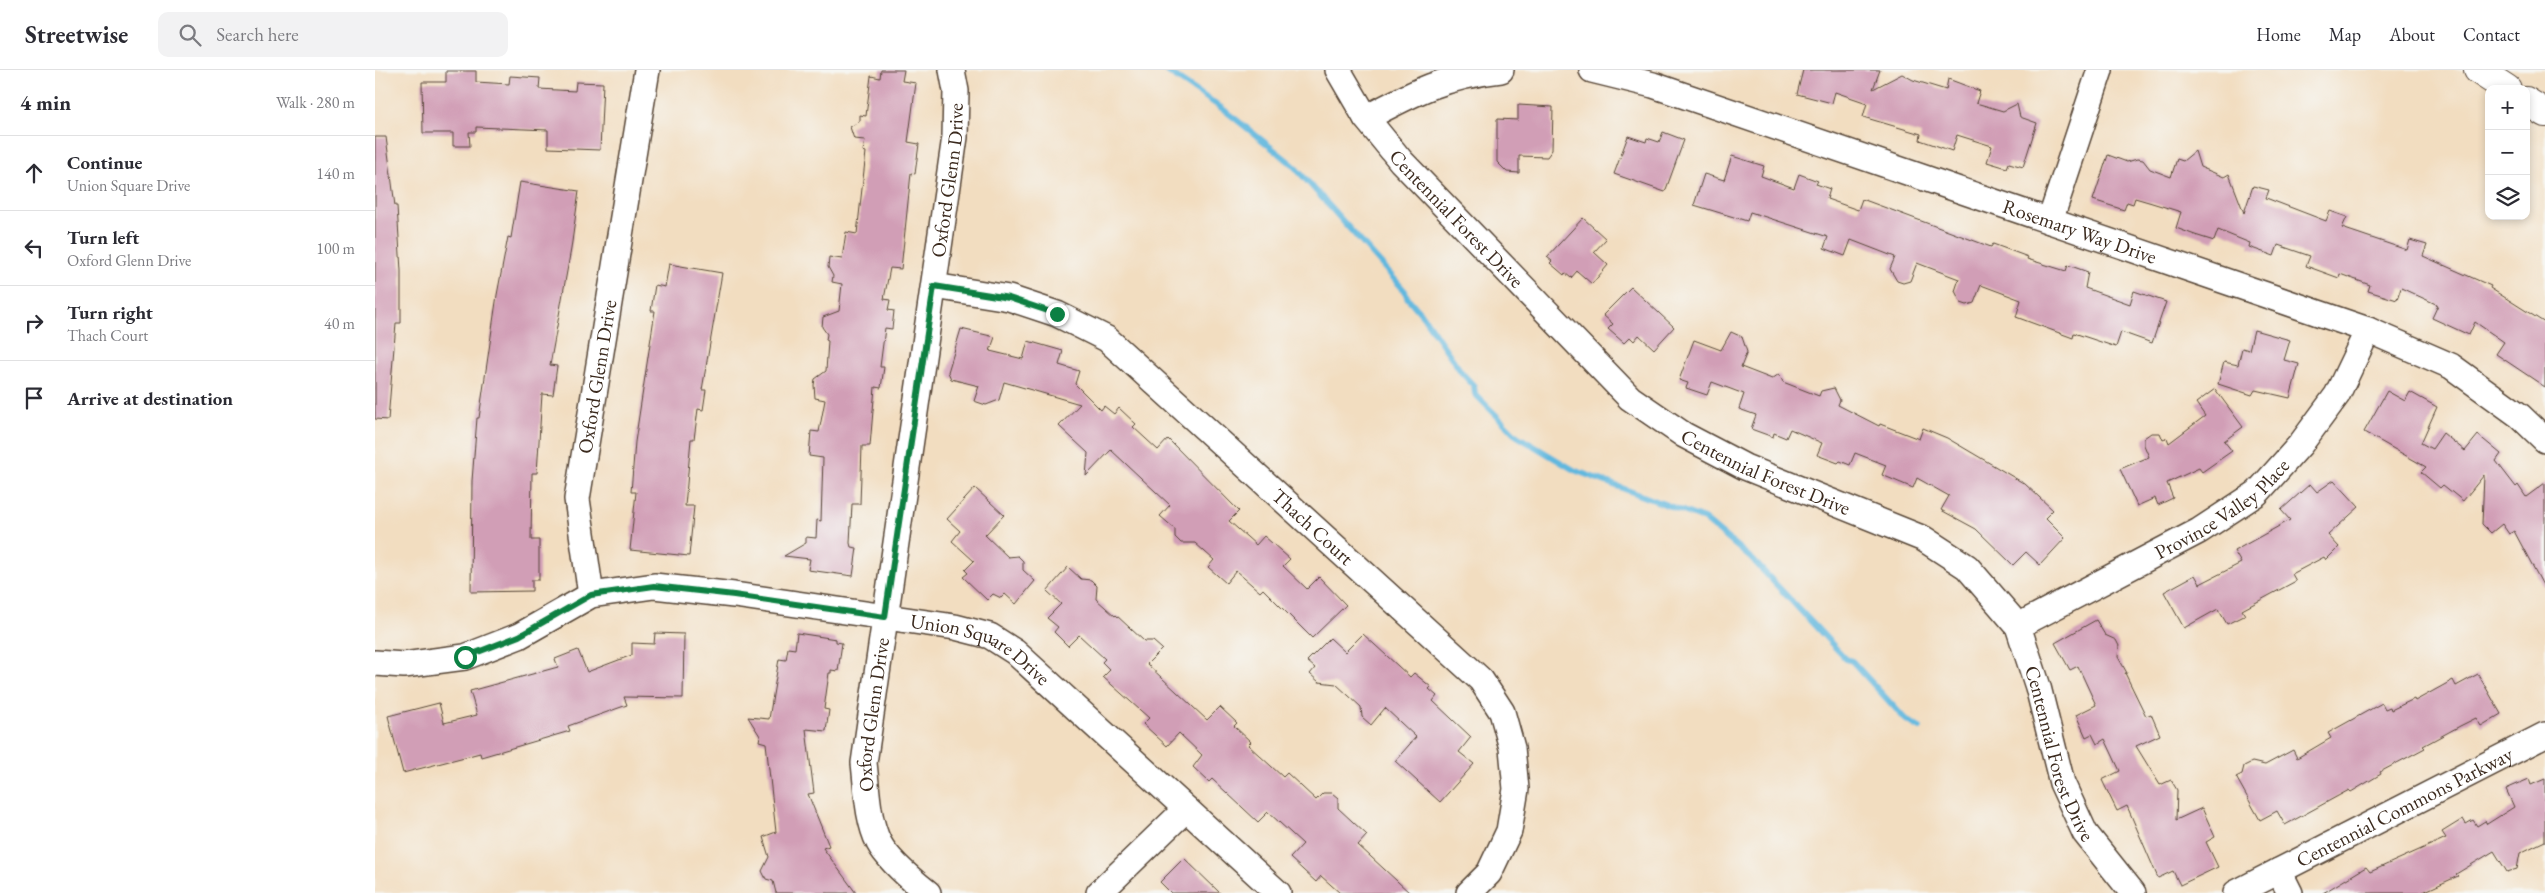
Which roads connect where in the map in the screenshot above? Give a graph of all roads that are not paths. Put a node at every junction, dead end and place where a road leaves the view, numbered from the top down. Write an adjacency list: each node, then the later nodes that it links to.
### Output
1 (647, 70): 16 (street, Oxford Glenn Drive)
2 (952, 70): 13 (street, Oxford Glenn Drive)
3 (1338, 70): 11 (street, Centennial Forest Drive)
4 (1501, 70): 11 (street)
5 (1592, 70): 12 (street, Rosemary Way Drive)
6 (2101, 70): 12 (street)
7 (2478, 70): 8 (main road)
8 (2501, 85)
9 (2530, 104): 10 (main road)
10 (2545, 113)
11 (1366, 118): 18 (street, Centennial Forest Drive)
12 (2050, 221): 14 (street, Rosemary Way Drive)
13 (934, 286): 17 (street, Oxford Glenn Drive); 26 (street, Thach Court)
14 (2368, 330): 15 (street, Rosemary Way Drive); 18 (street, Province Valley Place)
15 (2545, 440)
16 (591, 595): 17 (street, Union Square Drive); 19 (street, Union Square Drive)
17 (885, 617): 21 (street, Union Square Drive); 23 (street, Oxford Glenn Drive)
18 (2018, 626): 27 (street, Centennial Forest Drive)
19 (375, 663)
20 (2545, 735): 22 (street, Centennial Commons Parkway)
21 (1187, 809): 24 (street); 25 (street, Union Square Drive)
22 (2279, 871): 28 (street, Centennial Commons Parkway); 29 (street)
23 (928, 893)
24 (1099, 893)
25 (1278, 893)
26 (1469, 893)
27 (2133, 893)
28 (2236, 893)
29 (2291, 893)

